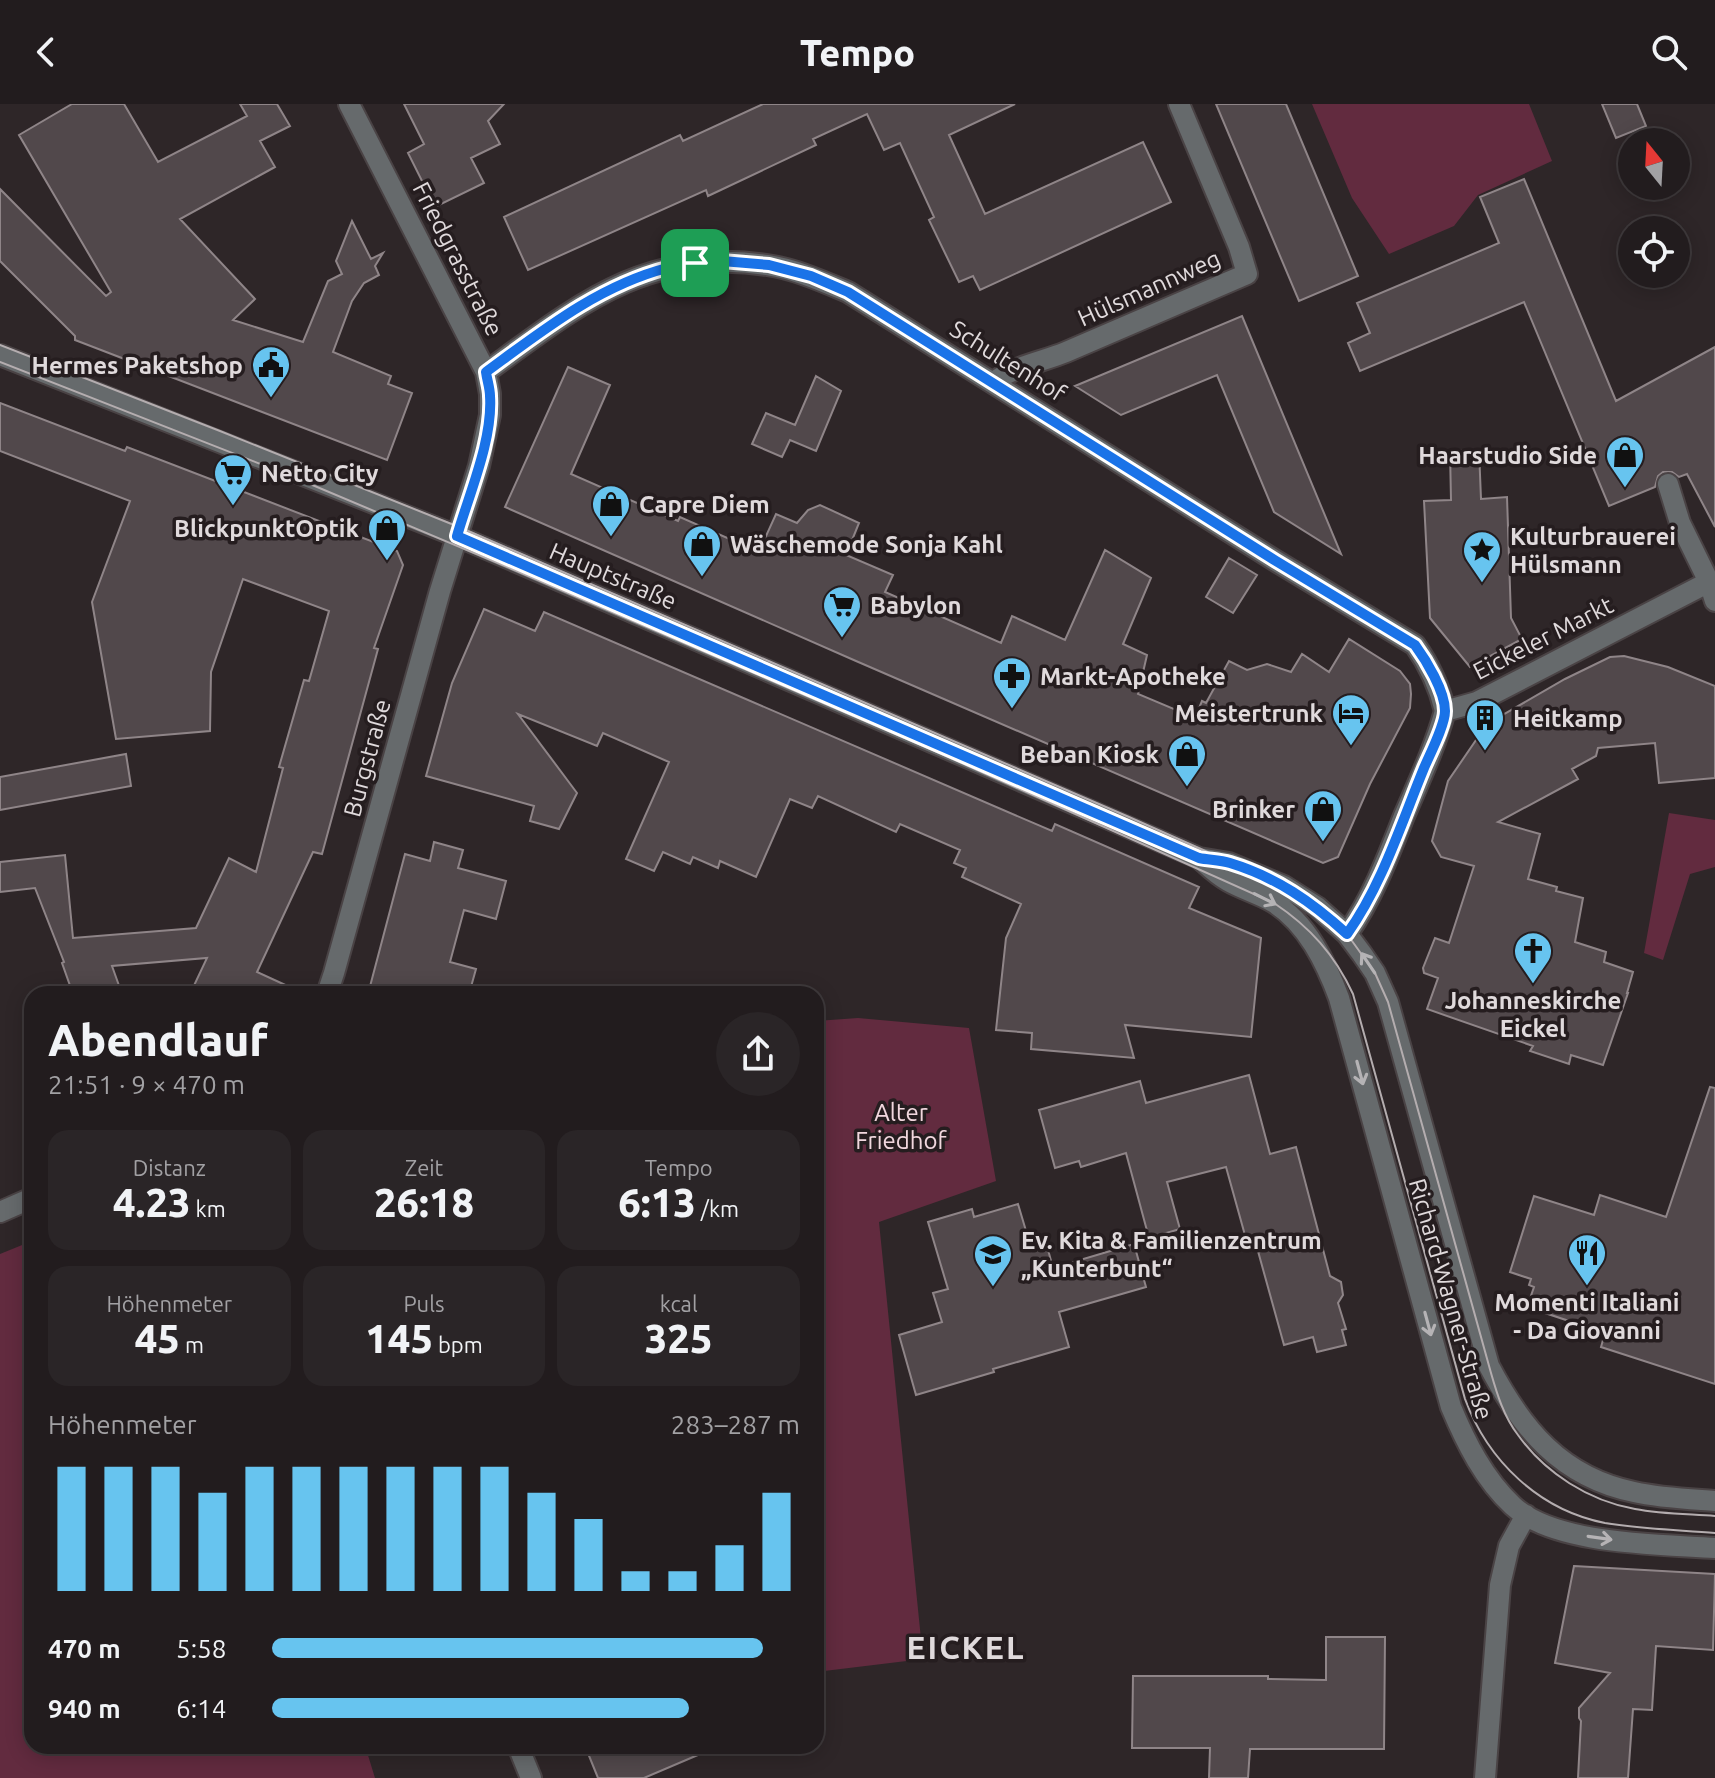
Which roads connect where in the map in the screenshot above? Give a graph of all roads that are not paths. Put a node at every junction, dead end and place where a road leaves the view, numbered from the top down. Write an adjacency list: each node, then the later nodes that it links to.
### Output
1 (349, 104): 4 (street, Friedgrasstraße)
2 (1179, 104): 5 (street, Hülsmannweg)
3 (0, 355): 7 (street, Hauptstraße)
4 (486, 372): 5 (street, Schultenhof); 7 (street, Friedgrasstraße)
5 (993, 383): 9 (street, Schultenhof)
6 (1668, 484): 8 (street, Eickeler Markt)
7 (457, 536): 10 (street, Hauptstraße); 13 (street, Burgstraße)
8 (1712, 591): 9 (street, Eickeler Markt)
9 (1445, 711): 11 (street)
10 (1199, 858): 11 (street, Hauptstraße); 12 (street, Hauptstraße, one-way to 12)
11 (1347, 934): 16 (street, Richard-Wagner-Straße, one-way to 11)
12 (1323, 959): 17 (street, Richard-Wagner-Straße, one-way to 17)
13 (330, 986)
14 (24, 1202): 15 (street)
15 (0, 1212)
16 (1715, 1501)
17 (1526, 1515): 18 (street, one-way to 18); 21 (street)
18 (1715, 1548)
19 (521, 1754): 20 (street)
20 (531, 1778)
21 (1485, 1778)

